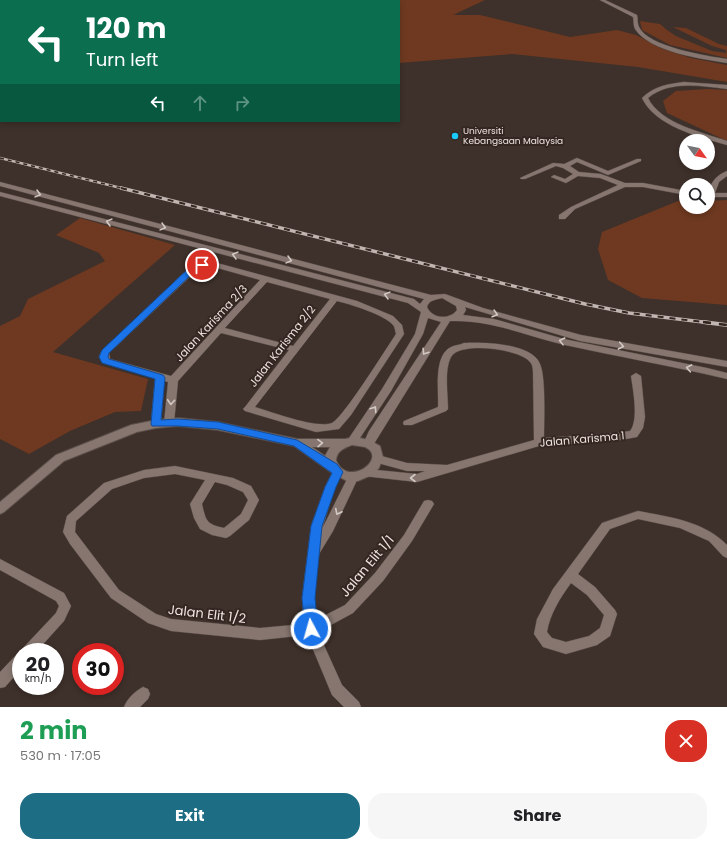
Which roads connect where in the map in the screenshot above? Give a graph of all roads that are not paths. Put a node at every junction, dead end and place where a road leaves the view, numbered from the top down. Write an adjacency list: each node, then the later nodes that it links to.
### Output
1 (602, 0): 2 (street)
2 (727, 62)
3 (727, 87): 4 (street)
4 (727, 144)
5 (639, 160): 6 (street)
6 (565, 166): 8 (street); 10 (street)
7 (727, 173): 11 (street)
8 (577, 174): 9 (street); 13 (street)
9 (554, 177)
10 (523, 178)
11 (715, 183)
12 (0, 184): 21 (street, one-way to 21)
13 (624, 185): 14 (street); 18 (street)
14 (679, 192)
15 (0, 194): 23 (street, one-way to 15)
16 (715, 195): 17 (street)
17 (727, 195)
18 (562, 217)
19 (265, 279): 20 (street); 25 (street, Jalan Karisma 2/3); 30 (street)
20 (336, 298): 26 (street, Jalan Karisma 2/2); 26 (street, Jalan Karisma 2/2)
21 (430, 298): 22 (street); 23 (street)
22 (458, 302): 24 (street); 27 (street, one-way to 27)
23 (424, 312): 24 (street); 35 (street, one-way to 23)
24 (449, 319): 29 (street, one-way to 24); 38 (street, one-way to 38)
25 (220, 330): 26 (street); 31 (street, Jalan Karisma 2/3)
26 (295, 349)
27 (727, 364)
28 (636, 376): 36 (street, Jalan Karisma 1)
29 (727, 376)
30 (160, 378): 31 (street); 34 (street)
31 (173, 380): 33 (street, one-way to 33)
32 (408, 422): 36 (street)
33 (169, 423): 34 (street); 37 (street)
34 (156, 424): 46 (street)
35 (348, 442): 37 (street, one-way to 35); 38 (street); 41 (street)
36 (539, 442): 40 (street, Jalan Karisma 1)
37 (297, 443): 41 (street)
38 (368, 444): 39 (street)
39 (378, 458): 40 (street, Jalan Karisma 1); 42 (street)
40 (451, 468): 42 (street, Jalan Karisma 1, one-way to 42)
41 (335, 469): 43 (street); 48 (street)
42 (367, 473): 43 (street)
43 (354, 476): 48 (street, one-way to 48)
44 (212, 478): 44 (street, Jalan Elit 1/2); 51 (street, Jalan Elit 1/2)
45 (428, 504): 51 (street, Jalan Elit 1/1)
46 (0, 510)
47 (727, 553): 50 (street)
48 (313, 554): 51 (street)
49 (0, 564): 52 (street)
50 (570, 575): 50 (street)
51 (311, 629): 57 (street)
52 (36, 643)
53 (12, 669): 54 (street)
54 (0, 682)
55 (144, 694): 56 (street)
56 (131, 707)
57 (354, 707)

